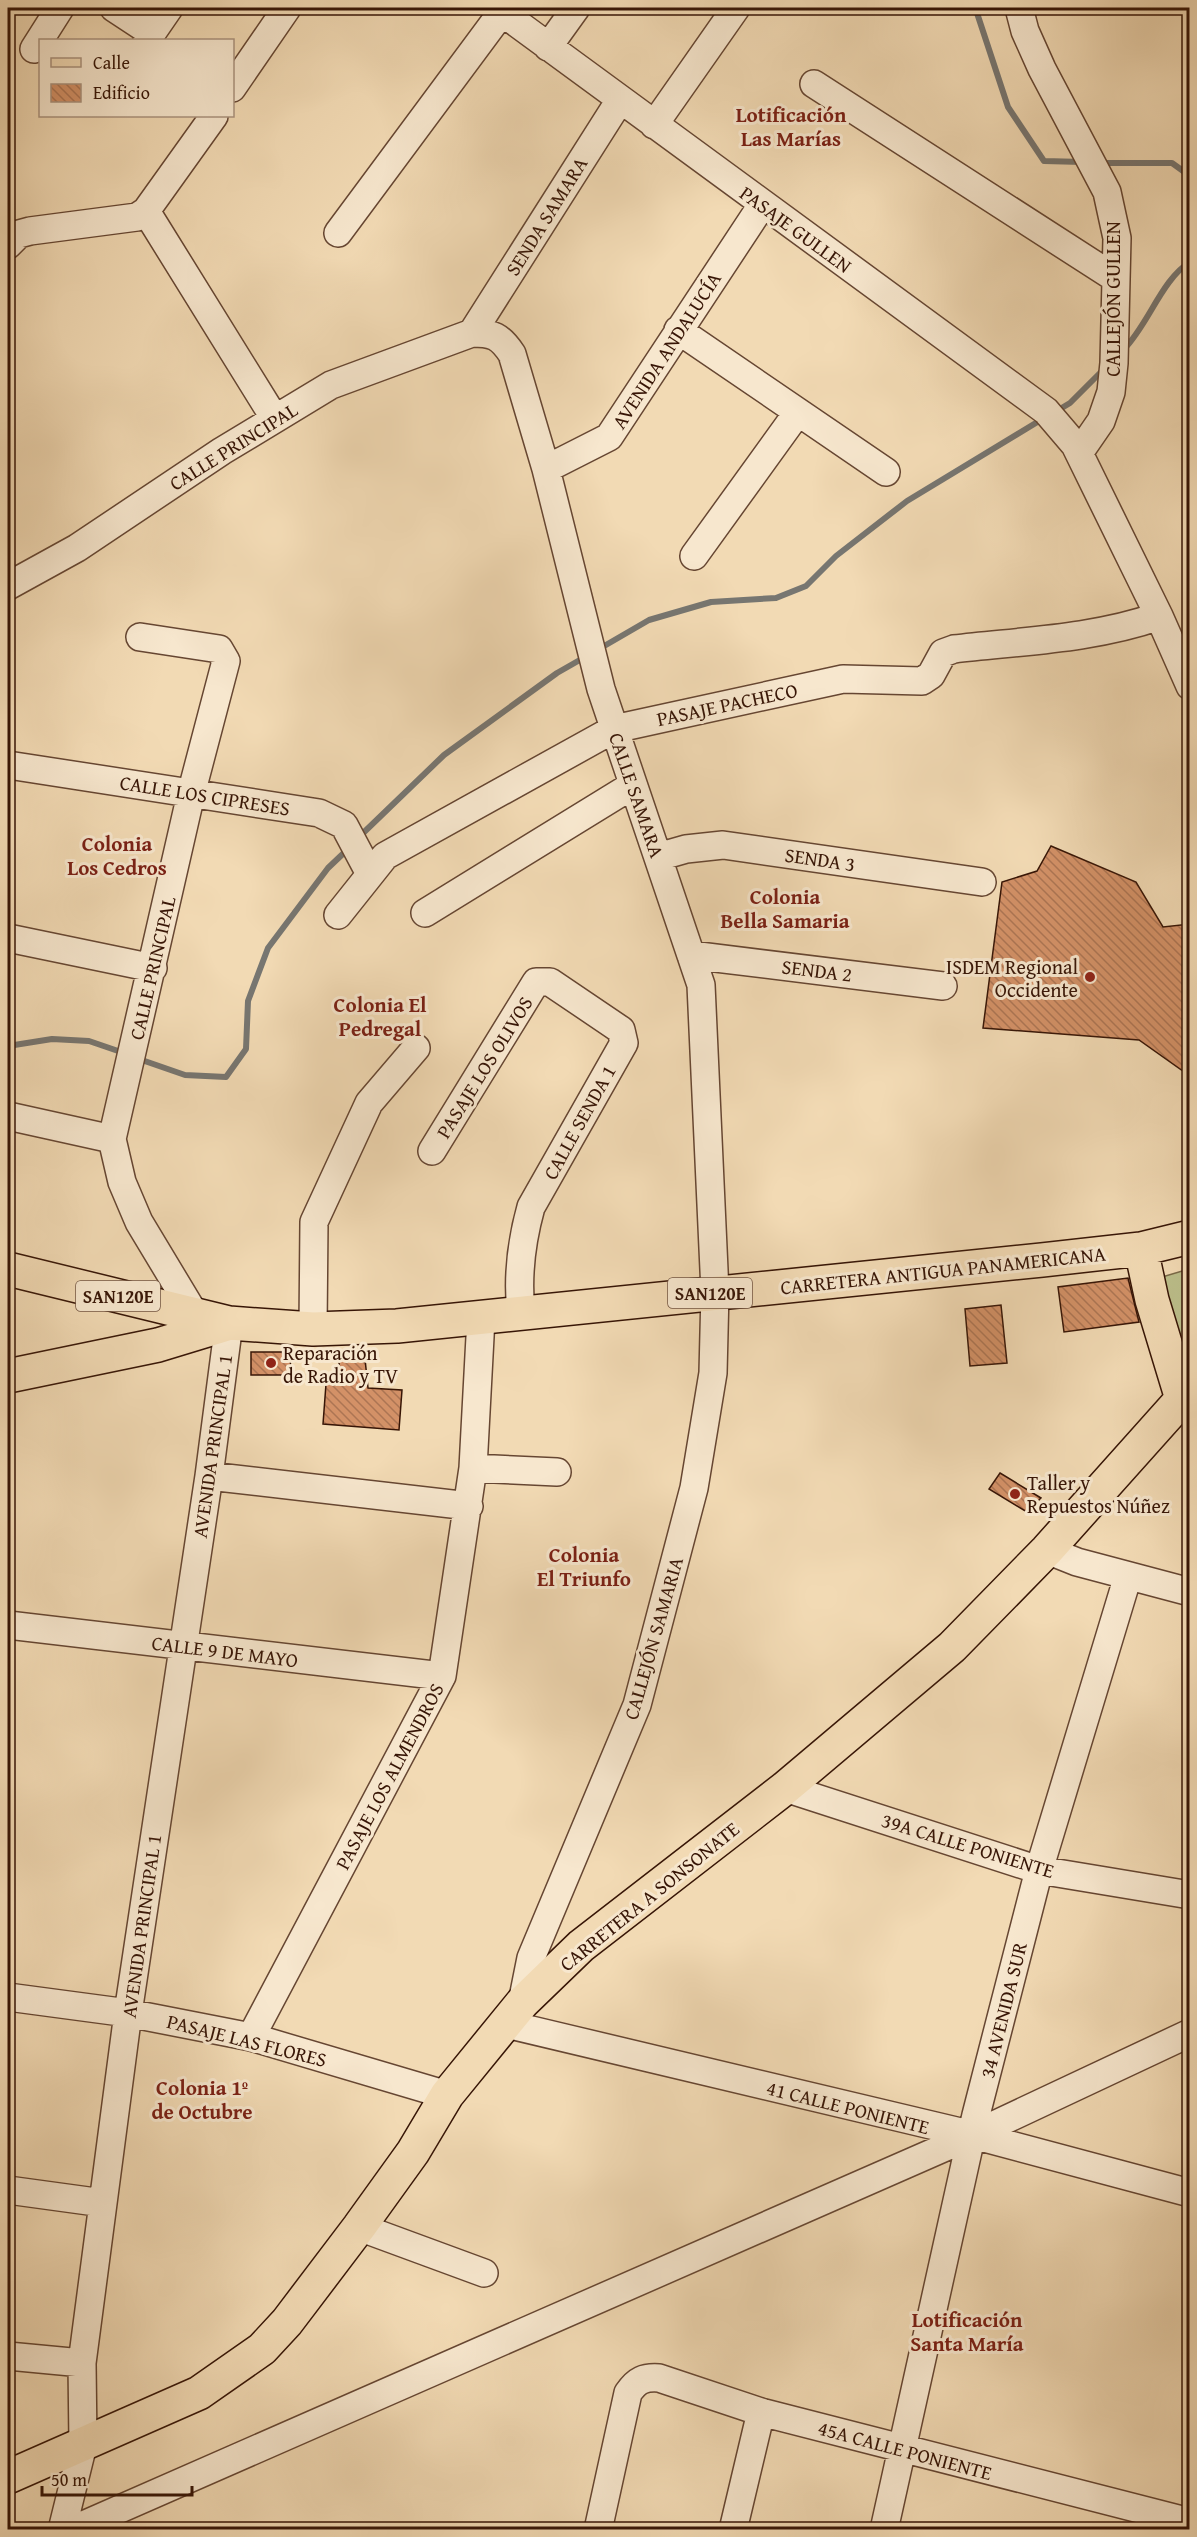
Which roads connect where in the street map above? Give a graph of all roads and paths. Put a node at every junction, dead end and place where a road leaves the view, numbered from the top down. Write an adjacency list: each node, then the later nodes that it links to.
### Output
1 (60, 8): 10 (street)
2 (114, 8): 9 (street)
3 (169, 8): 9 (street)
4 (287, 8): 15 (street)
5 (576, 8): 12 (street)
6 (736, 8): 18 (street)
7 (1019, 8): 23 (street, CALLEJÓN GULLEN)
8 (504, 10): 12 (street, PASAJE GULLEN); 21 (street, PASAJE GULLEN)
9 (150, 37)
10 (40, 39)
11 (39, 41): 13 (street)
12 (548, 46): 16 (street, PASAJE GULLEN)
13 (34, 49)
14 (814, 84): 23 (street)
15 (234, 85)
16 (620, 100): 18 (street, PASAJE GULLEN); 25 (street, SENDA SAMARA)
17 (212, 117): 20 (street)
18 (654, 125): 19 (street, PASAJE GULLEN)
19 (762, 204): 24 (street, AVENIDA ANDALUCÍA); 28 (street, PASAJE GULLEN)
20 (146, 212): 22 (street); 27 (street)
21 (338, 233)
22 (8, 245)
23 (1115, 278): 28 (street, CALLEJÓN GULLEN)
24 (678, 330): 26 (street); 29 (street, AVENIDA ANDALUCÍA)
25 (472, 333): 27 (street, CALLE PRINCIPAL); 29 (street, CALLE SAMARA)
26 (798, 412): 30 (street); 31 (street)
27 (274, 419): 32 (street, CALLE PRINCIPAL)
28 (1079, 453): 33 (street)
29 (546, 469): 36 (street, CALLE SAMARA)
30 (886, 472)
31 (694, 556)
32 (8, 586)
33 (1159, 616): 35 (street); 36 (street, PASAJE PACHECO)
34 (140, 637): 39 (street, CALLE PRINCIPAL)
35 (1190, 686)
36 (614, 729): 38 (street, CALLE SAMARA); 41 (street, PASAJE PACHECO)
37 (8, 765): 39 (street, CALLE LOS CIPRESES)
38 (633, 785): 40 (street, CALLE SAMARA); 43 (street)
39 (191, 794): 41 (street, CALLE LOS CIPRESES); 47 (street, CALLE PRINCIPAL)
40 (658, 857): 42 (street, SENDA 3); 46 (street, CALLE SAMARA)
41 (370, 874): 44 (street, PASAJE PACHECO)
42 (982, 882)
43 (425, 913)
44 (338, 915)
45 (8, 938): 47 (street)
46 (691, 955): 49 (street, SENDA 2); 57 (street, CALLE SAMARA)
47 (153, 968): 52 (street, CALLE PRINCIPAL)
48 (536, 982): 53 (street, PASAJE LOS OLIVOS); 58 (street, CALLE SENDA 1)
49 (943, 986)
50 (416, 1048): 62 (street)
51 (8, 1116): 52 (street)
52 (112, 1139): 59 (street, CALLE PRINCIPAL)
53 (432, 1151)
54 (1190, 1237): 55 (main road, CARRETERA ANTIGUA PANAMERICANA / SAN120E)
55 (1141, 1249): 57 (main road, CARRETERA ANTIGUA PANAMERICANA / SAN120E); 64 (main road)
56 (8, 1269): 59 (main road, CARRETERA ANTIGUA PANAMERICANA / SAN120E)
57 (715, 1292): 58 (main road, CARRETERA ANTIGUA PANAMERICANA / SAN120E); 80 (street, CALLEJÓN SAMARIA)
58 (522, 1312): 60 (main road, CARRETERA ANTIGUA PANAMERICANA / SAN120E)
59 (195, 1315): 61 (main road, CARRETERA ANTIGUA PANAMERICANA / SAN120E)
60 (481, 1318): 62 (main road, CARRETERA ANTIGUA PANAMERICANA / SAN120E); 65 (street, PASAJE LOS ALMENDROS)
61 (229, 1323): 62 (main road, CARRETERA ANTIGUA PANAMERICANA / SAN120E); 63 (main road, CARRETERA ANTIGUA PANAMERICANA / SAN120E); 67 (street, AVENIDA PRINCIPAL 1)
62 (313, 1329)
63 (8, 1376)
64 (1186, 1395): 69 (main road, CARRETERA A SONSONATE)
65 (473, 1468): 66 (street); 68 (street, PASAJE LOS ALMENDROS)
66 (557, 1472)
67 (209, 1476): 68 (street); 73 (street, AVENIDA PRINCIPAL 1)
68 (469, 1506): 74 (street, PASAJE LOS ALMENDROS)
69 (1047, 1550): 70 (street); 75 (main road, CARRETERA A SONSONATE)
70 (1128, 1576): 71 (street); 76 (street, 34 AVENIDA SUR)
71 (1190, 1592)
72 (8, 1625): 73 (street, CALLE 9 DE MAYO)
73 (183, 1646): 74 (street, CALLE 9 DE MAYO); 79 (street, AVENIDA PRINCIPAL 1)
74 (442, 1676): 82 (street, PASAJE LOS ALMENDROS)
75 (785, 1788): 76 (street, 39A CALLE PONIENTE); 80 (main road, CARRETERA A SONSONATE)
76 (1039, 1870): 77 (street, 39A CALLE PONIENTE); 84 (street, 34 AVENIDA SUR)
77 (1190, 1895)
78 (8, 1997): 79 (street, PASAJE LAS FLORES)
79 (128, 2013): 82 (street, PASAJE LAS FLORES); 87 (street, AVENIDA PRINCIPAL 1)
80 (514, 2013): 83 (main road, CARRETERA A SONSONATE); 84 (street, 41 CALLE PONIENTE)
81 (1190, 2033): 84 (street)
82 (251, 2037): 83 (street, PASAJE LAS FLORES)
83 (447, 2095): 88 (main road, CARRETERA A SONSONATE)
84 (973, 2135): 86 (street, 41 CALLE PONIENTE); 94 (street, 34 AVENIDA SUR); 98 (street)
85 (8, 2190): 87 (street)
86 (1190, 2193)
87 (103, 2203): 91 (street, AVENIDA PRINCIPAL 1)
88 (359, 2227): 89 (street); 93 (main road, CARRETERA A SONSONATE)
89 (484, 2273)
90 (8, 2356): 91 (street)
91 (82, 2363): 93 (street, AVENIDA PRINCIPAL 1)
92 (761, 2412): 94 (street, 45A CALLE PONIENTE); 99 (street, 45A CALLE PONIENTE); 100 (street)
93 (83, 2445): 95 (main road, CARRETERA A SONSONATE); 97 (street, AVENIDA PRINCIPAL 1)
94 (902, 2450): 96 (street, 45A CALLE PONIENTE); 101 (street, 34 AVENIDA SUR)
95 (8, 2477)
96 (1190, 2522)
97 (62, 2529)
98 (72, 2529)
99 (598, 2529)
100 (733, 2529)
101 (884, 2529)

